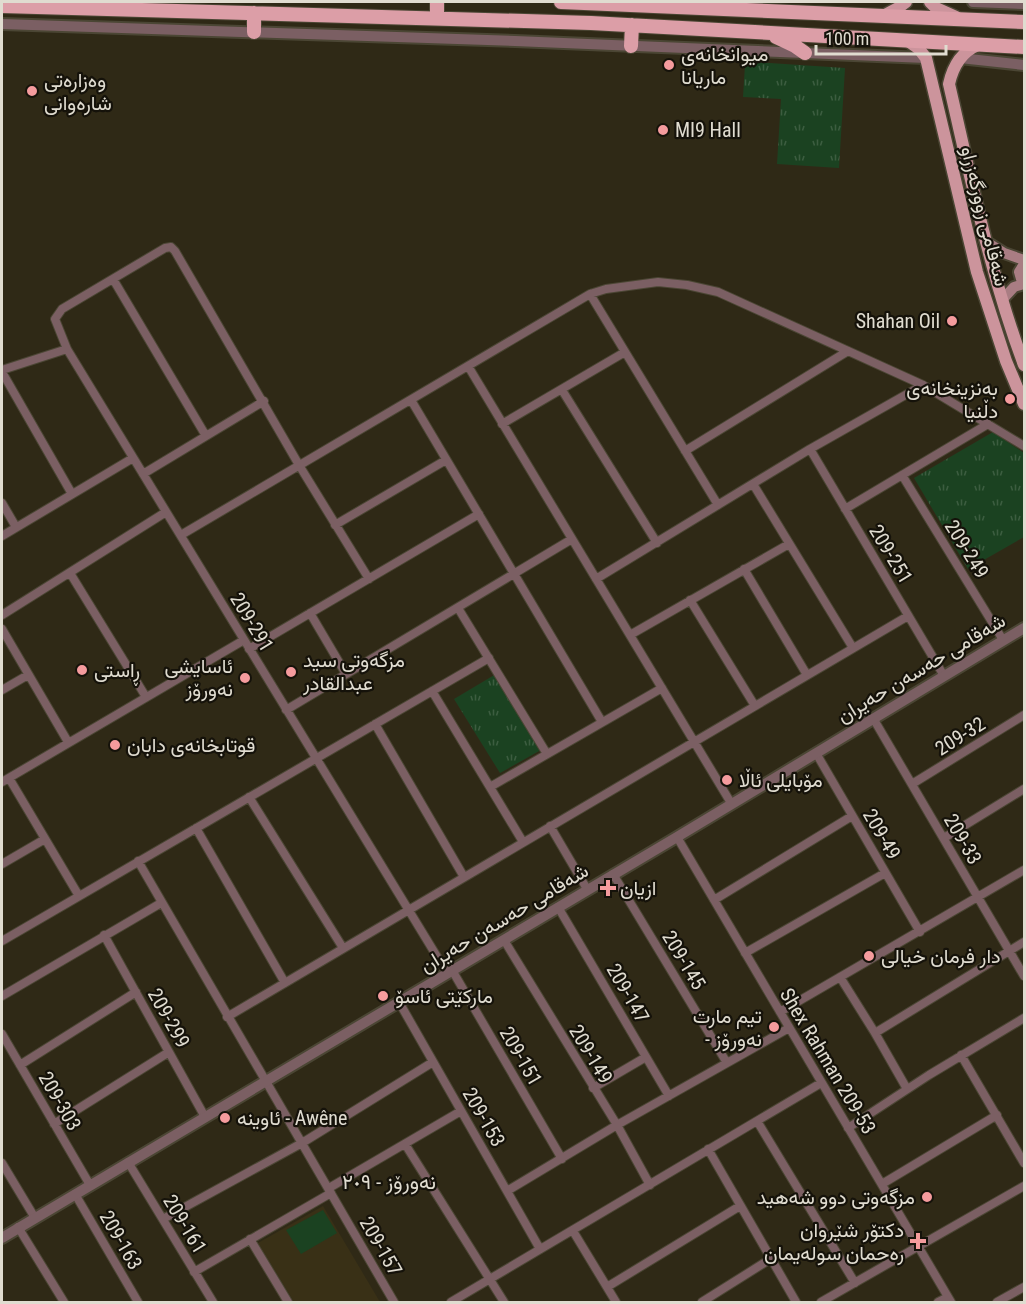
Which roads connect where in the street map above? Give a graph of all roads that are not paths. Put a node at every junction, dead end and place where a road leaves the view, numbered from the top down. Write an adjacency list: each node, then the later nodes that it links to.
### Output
1 (437, 2): 12 (highway)
2 (561, 2): 9 (highway)
3 (779, 2): 9 (highway)
4 (906, 2): 11 (main road)
5 (930, 2): 13 (main road)
6 (973, 2): 7 (street)
7 (1024, 4)
8 (2, 6): 10 (highway)
9 (767, 11): 11 (highway)
10 (254, 13): 12 (highway); 17 (highway)
11 (883, 16): 13 (highway)
12 (438, 18): 16 (highway)
13 (960, 19): 14 (highway)
14 (1024, 22)
15 (2, 24): 17 (street)
16 (632, 25): 18 (highway); 21 (highway)
17 (254, 32): 21 (street)
18 (763, 33): 19 (highway); 23 (highway)
19 (909, 41): 20 (highway); 24 (main road, شەقامی زوورگەزراو)
20 (978, 45): 22 (highway); 25 (main road)
21 (631, 46): 23 (street)
22 (1024, 47)
23 (805, 53): 24 (street)
24 (926, 58): 27 (main road, شەقامی زوورگەزراو)
25 (960, 58): 26 (street); 28 (main road)
26 (1024, 65)
27 (931, 74): 28 (main road); 45 (main road, شەقامی زوورگەزراو)
28 (949, 84): 29 (main road, شەقامی زوورگەزراو)
29 (985, 241): 30 (main road); 34 (main road, شەقامی زوورگەزراو)
30 (1024, 262): 32 (main road)
31 (113, 279): 35 (street, 209-291); 44 (street); 48 (street)
32 (1024, 283): 34 (main road)
33 (590, 294): 36 (street); 37 (street); 39 (street)
34 (1002, 300): 38 (main road, شەقامی زوورگەزراو)
35 (67, 349): 40 (street); 52 (street, 209-291)
36 (848, 351): 41 (street); 51 (street)
37 (625, 352): 42 (street); 51 (street)
38 (1024, 365)
39 (468, 366): 43 (street); 46 (street)
40 (2, 371): 58 (street)
41 (923, 385): 47 (street); 50 (street)
42 (562, 390): 46 (street); 69 (street)
43 (411, 400): 53 (street); 54 (street)
44 (264, 401): 48 (street); 54 (street)
45 (1024, 404)
46 (502, 424): 68 (street)
47 (988, 424): 49 (street); 56 (street)
48 (206, 436): 55 (street)
49 (1024, 446)
50 (810, 449): 57 (street); 61 (street, 209-251)
51 (685, 451): 60 (street)
52 (133, 458): 55 (street, 209-291); 58 (street)
53 (446, 460): 63 (street); 64 (street)
54 (300, 465): 64 (street); 66 (street)
55 (143, 474): 62 (street, 209-291)
56 (902, 475): 61 (street); 85 (street, 209-249)
57 (753, 484): 60 (street); 70 (street)
58 (72, 494): 65 (street)
59 (2, 503): 65 (street)
60 (718, 505): 69 (street)
61 (845, 509): 80 (street, 209-251)
62 (166, 512): 66 (street, 209-291); 72 (street)
63 (479, 514): 73 (street); 74 (street)
64 (335, 525): 74 (street)
65 (16, 527): 67 (street)
66 (181, 535): 84 (street, 209-291)
67 (2, 536)
68 (572, 539): 73 (street); 75 (street)
69 (657, 543): 75 (street)
70 (789, 544): 71 (street); 86 (street)
71 (744, 569): 76 (street); 91 (street)
72 (70, 573): 79 (street); 96 (street)
73 (514, 574): 77 (street); 101 (street)
74 (369, 579): 78 (street)
75 (596, 579): 83 (street)
76 (690, 600): 83 (street); 97 (street)
77 (458, 608): 88 (street); 89 (street)
78 (310, 614): 87 (street); 89 (street)
79 (2, 615)
80 (908, 616): 86 (street); 92 (street, 209-251)
81 (1024, 628): 85 (street, شەقامی حەسەن حەیران)
82 (2, 629): 90 (street)
83 (630, 635): 93 (street)
84 (244, 640): 87 (street, 209-291); 96 (street)
85 (1003, 640): 92 (street, شەقامی حەسەن حەیران)
86 (854, 648): 91 (street)
87 (249, 649): 98 (street, 209-291)
88 (489, 658): 95 (street); 106 (street)
89 (346, 674): 98 (street)
90 (28, 675): 94 (street); 103 (street)
91 (807, 675): 97 (street)
92 (944, 676): 100 (street, شەقامی حەسەن حەیران)
93 (662, 688): 101 (street); 104 (street)
94 (2, 690)
95 (432, 691): 102 (street); 110 (street)
96 (146, 697): 103 (street)
97 (755, 706): 104 (street)
98 (286, 710): 107 (street, 209-291)
99 (1024, 715): 109 (street, 209-32)
100 (873, 718): 105 (street, شەقامی حەسەن حەیران); 109 (street, 209-33)
101 (602, 722): 106 (street)
102 (375, 724): 107 (street); 126 (street)
103 (68, 742): 108 (street)
104 (694, 742): 113 (street); 115 (street)
105 (816, 753): 113 (street, شەقامی حەسەن حەیران); 114 (street, 209-49)
106 (547, 754): 110 (street)
107 (316, 758): 112 (street); 133 (street, 209-291)
108 (5, 780): 119 (street)
109 (912, 784): 118 (street, 209-33)
110 (490, 787): 120 (street)
111 (1024, 789): 118 (street)
112 (249, 797): 116 (street); 139 (street)
113 (731, 803): 117 (street, شەقامی حەسەن حەیران)
114 (852, 816): 124 (street, 209-49); 130 (street)
115 (550, 826): 120 (street); 127 (street)
116 (196, 828): 121 (street); 145 (street)
117 (677, 837): 125 (street, شەقامی حەسەن حەیران); 130 (street, Shex Rahman 209-53)
118 (944, 838): 129 (street, 209-33)
119 (45, 839): 122 (street); 128 (street)
120 (524, 842): 126 (street)
121 (138, 861): 128 (street); 131 (street, 209-157)
122 (2, 864)
123 (1024, 870): 129 (street)
124 (885, 873): 134 (street, 209-49); 141 (street)
125 (613, 874): 127 (street, شەقامی حەسەن حەیران); 159 (street, 209-145)
126 (464, 877): 133 (street)
127 (587, 889): 132 (street, شەقامی حەسەن حەیران)
128 (79, 896): 136 (street)
129 (978, 897): 134 (street); 140 (street, 209-33)
130 (714, 900): 141 (street, Shex Rahman 209-53)
131 (161, 903): 135 (street); 150 (street, 209-157)
132 (558, 907): 137 (street, شەقامی حەسەن حەیران); 157 (street, 209-147)
133 (408, 910): 139 (street); 142 (street, 209-291)
134 (920, 932): 143 (street)
135 (104, 935): 146 (street, 209-299); 147 (street)
136 (2, 940)
137 (504, 940): 142 (street, شەقامی حەسەن حەیران); 163 (street, 209-149)
138 (1024, 942): 140 (street)
139 (343, 948): 145 (street)
140 (1010, 951): 144 (street, 209-33); 153 (street)
141 (745, 953): 149 (street, Shex Rahman 209-53)
142 (449, 972): 148 (street, شەقامی حەسەن حەیران); 176 (street, 209-151)
143 (840, 976): 149 (street); 153 (street)
144 (1024, 976)
145 (285, 983): 150 (street)
146 (135, 992): 155 (street, 209-299); 160 (street)
147 (2, 996)
148 (399, 1002): 158 (street, 209-153); 161 (street, شەقامی حەسەن حەیران)
149 (780, 1012): 152 (street, Shex Rahman 209-53)
150 (227, 1017): 161 (street, 209-157)
151 (1024, 1018): 156 (street)
152 (789, 1028): 159 (street); 162 (street, Shex Rahman 209-53)
153 (875, 1033): 164 (street)
154 (2, 1034): 160 (street, 209-303)
155 (169, 1052): 168 (street, 209-299); 170 (street)
156 (961, 1055): 164 (street); 167 (street)
157 (646, 1057): 163 (street); 165 (street, 209-147)
158 (433, 1062): 166 (street, 209-153); 173 (street)
159 (728, 1063): 165 (street)
160 (20, 1065): 170 (street, 209-303)
161 (267, 1081): 168 (street, شەقامی حەسەن حەیران); 173 (street, 209-157)
162 (821, 1083): 169 (street); 172 (street, Shex Rahman 209-53)
163 (593, 1088): 171 (street, 209-149)
164 (907, 1089): 172 (street)
165 (669, 1096): 171 (street)
166 (461, 1111): 174 (street); 185 (street, 209-153)
167 (997, 1115): 179 (street); 180 (street)
168 (205, 1117): 177 (street, شەقامی حەسەن حەیران)
169 (757, 1121): 175 (street); 199 (street)
170 (54, 1124): 181 (street, 209-303)
171 (616, 1125): 176 (street); 182 (street, 209-149)
172 (848, 1128): 180 (street, Shex Rahman 209-53)
173 (302, 1143): 184 (street, 209-157); 189 (street)
174 (405, 1144): 184 (street); 198 (street)
175 (708, 1149): 182 (street); 187 (street)
176 (562, 1159): 185 (street)
177 (128, 1162): 181 (street, شەقامی حەسەن حەیران); 189 (street, 209-161)
178 (2, 1163): 188 (street)
179 (1024, 1163)
180 (882, 1184): 194 (street, Shex Rahman 209-53)
181 (90, 1185): 186 (street, شەقامی حەسەن حەیران)
182 (650, 1185): 191 (street)
183 (1024, 1186): 194 (street)
184 (330, 1191): 193 (street); 207 (street, 209-157)
185 (507, 1191): 195 (street, 209-153)
186 (75, 1194): 188 (street, شەقامی حەسەن حەیران); 204 (street, 209-163)
187 (740, 1206): 196 (street); 200 (street)
188 (35, 1218): 190 (street, شەقامی حەسەن حەیران)
189 (163, 1220): 197 (street, 209-161)
190 (18, 1227): 192 (street, شەقامی حەسەن حەیران); 203 (street)
191 (573, 1231): 195 (street); 200 (street)
192 (2, 1238)
193 (250, 1239): 197 (street); 206 (street)
194 (918, 1246): 199 (street); 202 (street, Shex Rahman 209-53)
195 (540, 1249): 198 (street)
196 (772, 1258): 211 (street); 212 (street)
197 (194, 1272): 205 (street, 209-161)
198 (490, 1278): 208 (street); 209 (street)
199 (855, 1283): 213 (street)
200 (607, 1287): 210 (street)
201 (1024, 1287): 215 (street)
202 (949, 1300): 214 (street)
203 (64, 1302)
204 (138, 1302)
205 (213, 1302)
206 (288, 1302)
207 (394, 1302)
208 (451, 1302)
209 (504, 1302)
210 (613, 1302)
211 (702, 1302)
212 (796, 1302)
213 (821, 1302)
214 (938, 1302)
215 (997, 1302)

